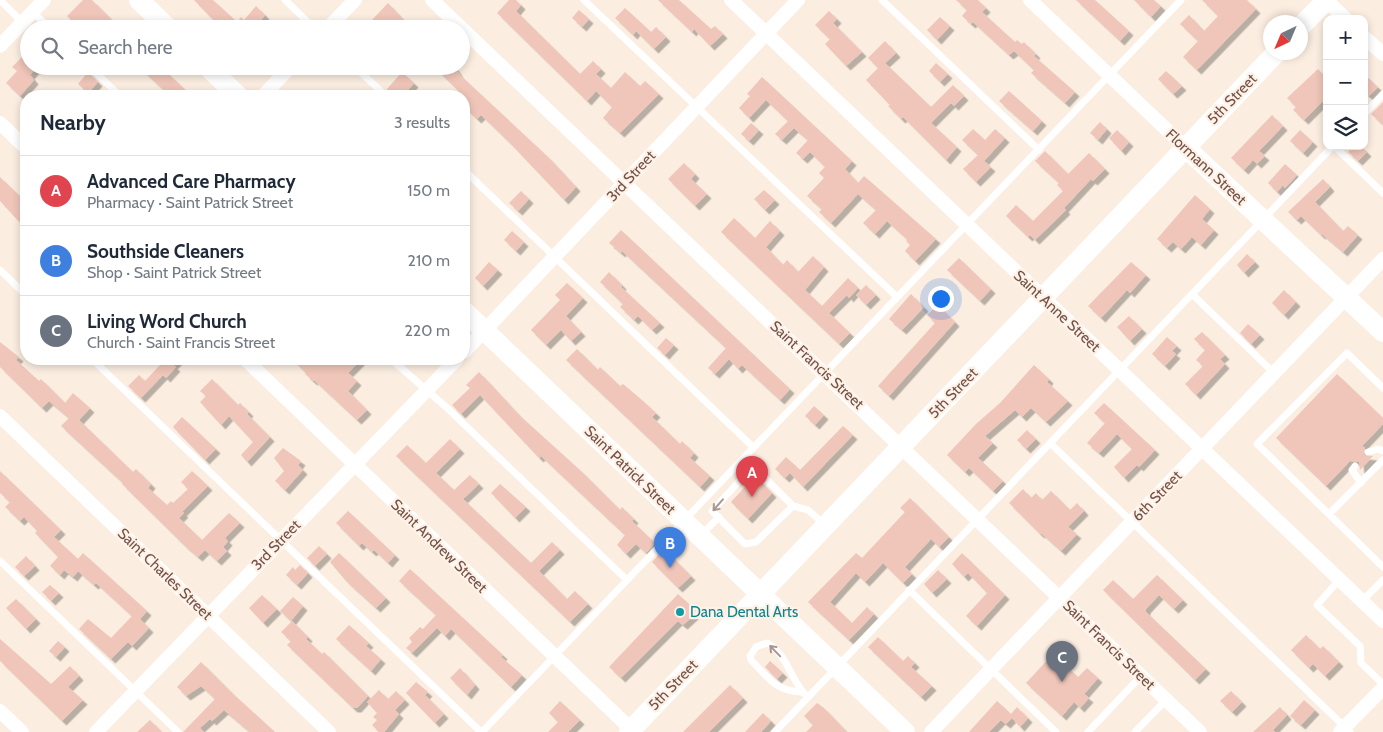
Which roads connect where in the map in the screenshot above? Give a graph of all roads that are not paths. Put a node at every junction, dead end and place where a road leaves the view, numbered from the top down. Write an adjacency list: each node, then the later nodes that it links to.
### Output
1 (0, 0): 15 (lane)
2 (44, 0): 15 (street)
3 (139, 0): 19 (main road)
4 (285, 0): 20 (lane)
5 (355, 0): 21 (street)
6 (432, 0): 22 (street, Saint Francis Street)
7 (584, 0): 40 (lane)
8 (731, 0): 24 (street, Saint Anne Street)
9 (798, 0): 24 (street, 3rd Street)
10 (882, 0): 45 (lane)
11 (1030, 0): 34 (street, Flormann Street)
12 (1326, 0): 14 (street); 16 (main road)
13 (1179, 1): 34 (lane)
14 (1342, 15)
15 (28, 17): 17 (street); 18 (lane)
16 (1308, 19)
17 (25, 20)
18 (34, 20)
19 (159, 20)
20 (306, 20)
21 (336, 20)
22 (453, 20)
23 (20, 25): 27 (street)
24 (766, 34): 40 (street, 3rd Street); 52 (street, Saint Anne Street)
25 (470, 36): 49 (street, Saint Francis Street)
26 (1368, 40): 28 (street)
27 (0, 46)
28 (1383, 54)
29 (1269, 60): 44 (main road, 5th Street)
30 (98, 75): 35 (lane)
31 (216, 75): 36 (main road)
32 (283, 75): 37 (street)
33 (364, 75): 38 (lane)
34 (1109, 76): 44 (street, Flormann Street); 45 (lane)
35 (114, 90)
36 (232, 90)
37 (269, 90)
38 (380, 90)
39 (1383, 94): 41 (lane)
40 (696, 107): 49 (street, 3rd Street); 58 (lane)
41 (1368, 110)
42 (0, 123): 43 (street)
43 (20, 142)
44 (1186, 148): 51 (main road, Flormann Street); 60 (main road, 5th Street)
45 (1039, 150): 52 (lane)
46 (1329, 150): 51 (lane)
47 (1337, 150): 50 (lane)
48 (470, 176): 53 (lane)
49 (624, 183): 53 (street, 3rd Street); 70 (street, Saint Francis Street)
50 (1383, 193)
51 (1263, 220): 57 (lane); 59 (main road, Flormann Street)
52 (967, 225): 58 (lane); 60 (street, Saint Anne Street)
53 (555, 256): 62 (street, 3rd Street); 77 (lane)
54 (1383, 259): 59 (street, 6th Street)
55 (0, 270): 56 (lane)
56 (20, 289)
57 (1193, 294): 69 (lane); 71 (lane)
58 (897, 297): 70 (lane)
59 (1347, 297): 63 (main road, Flormann Street); 71 (street, 6th Street)
60 (1044, 298): 69 (street, Saint Anne Street); 76 (main road, 5th Street)
61 (470, 317): 62 (main road, Saint Patrick Street)
62 (484, 331): 64 (street, 3rd Street); 89 (main road, Saint Patrick Street)
63 (1383, 332)
64 (470, 346)
65 (98, 365): 93 (lane)
66 (251, 365): 82 (street, Saint Andrew Street)
67 (398, 365): 73 (lane)
68 (451, 365): 73 (street, 3rd Street)
69 (1121, 371): 75 (lane); 78 (street, Saint Anne Street)
70 (824, 372): 76 (street, Saint Francis Street); 77 (lane)
71 (1274, 373): 78 (street, 6th Street)
72 (1383, 388): 86 (lane)
73 (427, 390): 82 (street, 3rd Street); 97 (lane)
74 (0, 416): 103 (street, Saint Charles Street)
75 (1051, 444): 88 (lane); 90 (lane)
76 (902, 446): 88 (street, Saint Francis Street); 91 (main road, 5th Street)
77 (753, 447): 89 (lane)
78 (1202, 448): 90 (street, 6th Street); 96 (street, Saint Anne Street)
79 (1383, 451): 80 (lane)
80 (1368, 452)
81 (1383, 460): 84 (lane)
82 (354, 464): 93 (street, 3rd Street); 105 (street, Saint Andrew Street)
83 (1355, 466): 84 (lane)
84 (1360, 483): 86 (lane)
85 (793, 506): 87 (lane); 87 (lane, one-way to 87); 91 (lane)
86 (1330, 514): 95 (lane)
87 (718, 517): 92 (lane)
88 (978, 519): 99 (lane); 101 (street, Saint Francis Street)
89 (684, 521): 92 (main road, Saint Patrick Street); 97 (lane)
90 (1132, 522): 101 (street, 6th Street); 118 (lane)
91 (825, 526): 100 (main road, 5th Street)
92 (700, 536): 100 (main road, Saint Patrick Street)
93 (280, 540): 103 (street, 3rd Street); 124 (lane)
94 (0, 561): 111 (lane)
95 (1383, 567)
96 (1340, 579): 102 (street, Saint Anne Street); 109 (lane)
97 (627, 580): 105 (lane)
98 (1383, 580): 102 (lane)
99 (909, 590): 106 (lane); 107 (lane)
100 (760, 594): 106 (main road, Saint Patrick Street); 119 (main road, 5th Street)
101 (1060, 598): 107 (street, 6th Street); 108 (street, Saint Francis Street)
102 (1362, 601): 104 (street, Saint Anne Street)
103 (208, 616): 111 (street, 3rd Street); 123 (street, Saint Charles Street)
104 (1383, 621)
105 (555, 656): 119 (street, Saint Andrew Street); 124 (lane)
106 (836, 667): 113 (lane); 125 (main road, Saint Patrick Street)
107 (990, 670): 126 (street, 6th Street); 127 (lane)
108 (1141, 676): 114 (street, Saint Francis Street); 128 (lane)
109 (1383, 684)
110 (1383, 688): 118 (street)
111 (135, 691): 121 (street, 3rd Street); 122 (lane)
112 (801, 692): 112 (lane, one-way to 112); 113 (lane)
113 (808, 697): 117 (lane)
114 (1166, 700): 116 (street, Saint Francis Street); 129 (lane)
115 (0, 710): 120 (street)
116 (1192, 728)
117 (780, 730)
118 (1345, 730)
119 (631, 731)
120 (22, 732)
121 (96, 732)
122 (178, 732)
123 (329, 732)
124 (481, 732)
125 (904, 732)
126 (932, 732)
127 (1056, 732)
128 (1088, 732)
129 (1135, 732)

